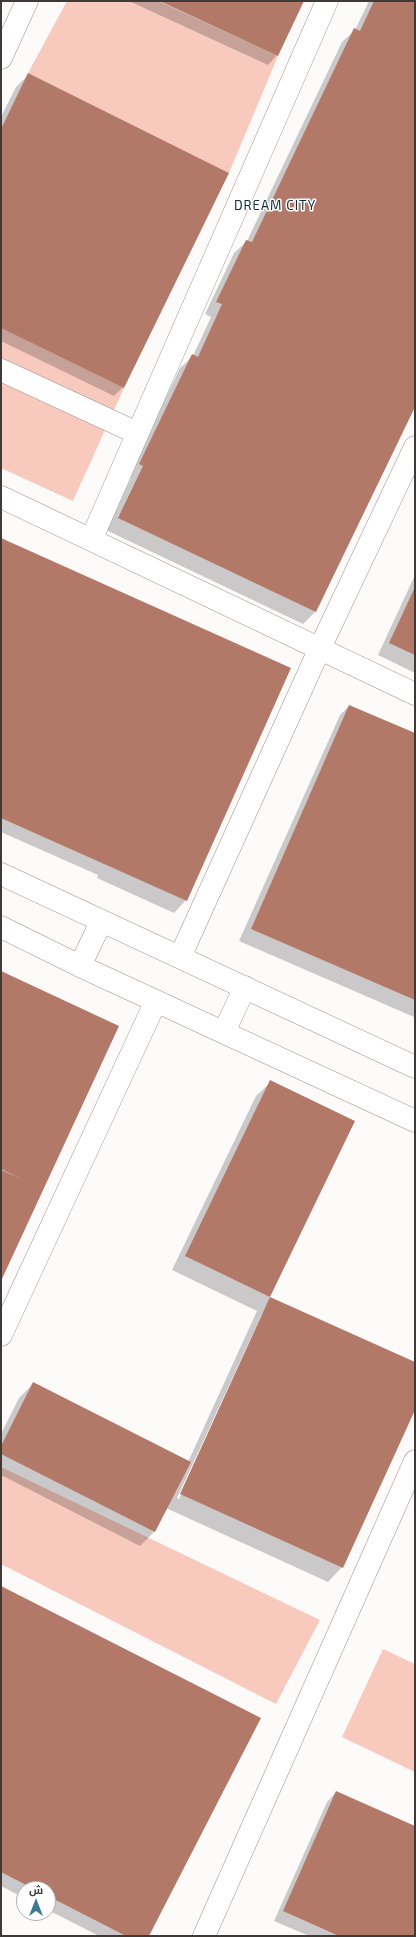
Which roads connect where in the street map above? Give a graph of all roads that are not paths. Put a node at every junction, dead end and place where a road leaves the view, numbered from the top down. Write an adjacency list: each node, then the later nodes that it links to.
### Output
1 (27, 1): 3 (street)
2 (327, 1): 5 (street)
3 (1, 58)
4 (1, 370): 5 (street)
5 (137, 433): 8 (street)
6 (415, 447): 9 (street)
7 (1, 497): 8 (street)
8 (91, 540): 9 (street)
9 (320, 648): 10 (street); 14 (street)
10 (415, 694)
11 (1, 874): 12 (street)
12 (101, 922): 14 (street); 15 (street)
13 (1, 927): 15 (street)
14 (180, 957): 16 (street)
15 (80, 966): 17 (street)
16 (245, 987): 18 (street); 19 (street)
17 (156, 1001): 18 (street); 21 (street)
18 (224, 1032): 20 (street)
19 (415, 1067)
20 (415, 1121)
21 (1, 1335)
22 (415, 1461): 23 (street)
23 (204, 1936)

